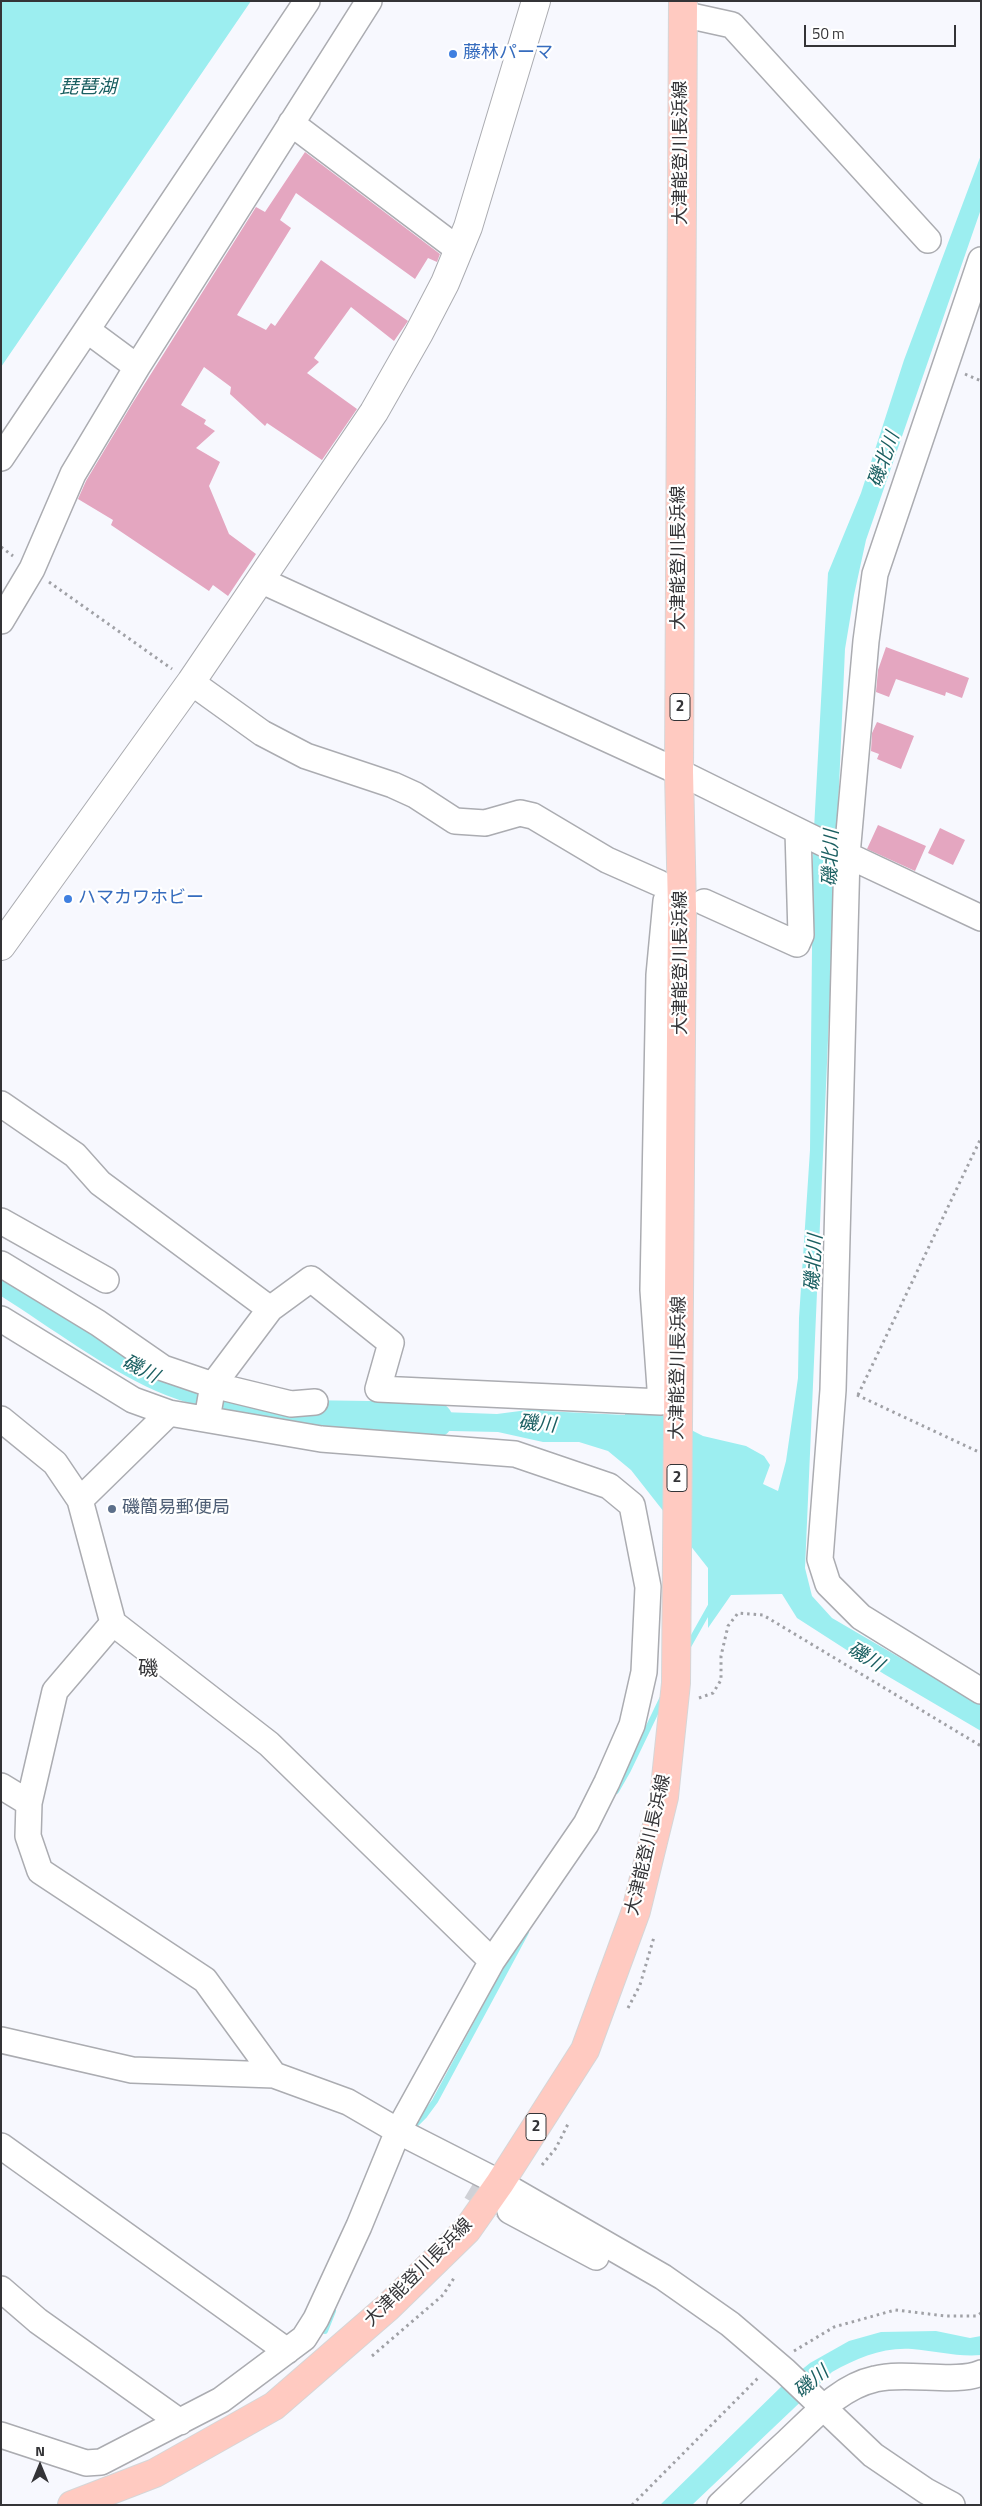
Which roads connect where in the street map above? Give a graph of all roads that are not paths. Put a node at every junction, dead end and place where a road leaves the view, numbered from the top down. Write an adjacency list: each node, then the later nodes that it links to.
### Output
1 (307, 1): 9 (street)
2 (369, 1): 5 (street)
3 (536, 1): 7 (street)
4 (682, 8): 6 (street); 15 (main road, 大津能登川長浜線 / 2)
5 (291, 123): 7 (street); 10 (street)
6 (928, 240)
7 (459, 250): 12 (street)
8 (981, 260): 17 (street)
9 (87, 330): 10 (street); 11 (street)
10 (137, 367): 13 (street)
11 (1, 458)
12 (260, 580): 14 (street); 15 (street)
13 (1, 621)
14 (191, 682): 18 (street); 20 (street)
15 (680, 772): 16 (street); 18 (main road, 大津能登川長浜線 / 2)
16 (802, 833): 17 (street); 18 (street)
17 (843, 853): 19 (street); 35 (street)
18 (678, 899): 25 (street); 33 (main road, 大津能登川長浜線 / 2)
19 (981, 918)
20 (1, 946)
21 (1, 1104): 25 (street)
22 (1, 1221): 24 (street)
23 (1, 1264): 28 (street)
24 (106, 1280)
25 (270, 1309): 28 (street)
26 (1, 1318): 29 (street)
27 (315, 1402): 28 (street)
28 (210, 1403): 29 (street); 32 (street)
29 (170, 1413): 31 (street)
30 (1, 1419): 31 (street)
31 (80, 1500): 34 (street)
32 (648, 1588): 33 (street); 38 (street)
33 (678, 1589): 43 (main road, 大津能登川長浜線 / 2)
34 (113, 1623): 37 (street); 38 (street)
35 (981, 1691)
36 (1, 1786): 37 (street)
37 (29, 1803): 40 (street)
38 (492, 1961): 41 (street)
39 (1, 2040): 40 (street)
40 (274, 2076): 41 (street)
41 (398, 2131): 43 (street); 44 (street); 48 (street)
42 (1, 2146): 48 (street)
43 (500, 2183): 46 (street); 53 (main road, 大津能登川長浜線 / 2)
44 (471, 2187)
45 (510, 2211): 46 (street)
46 (663, 2277): 50 (street)
47 (1, 2289): 51 (street)
48 (287, 2351): 51 (street)
49 (981, 2373): 50 (street)
50 (819, 2404): 54 (street); 55 (street)
51 (180, 2422): 52 (street)
52 (1, 2436)
53 (72, 2505)
54 (720, 2505)
55 (952, 2505)

